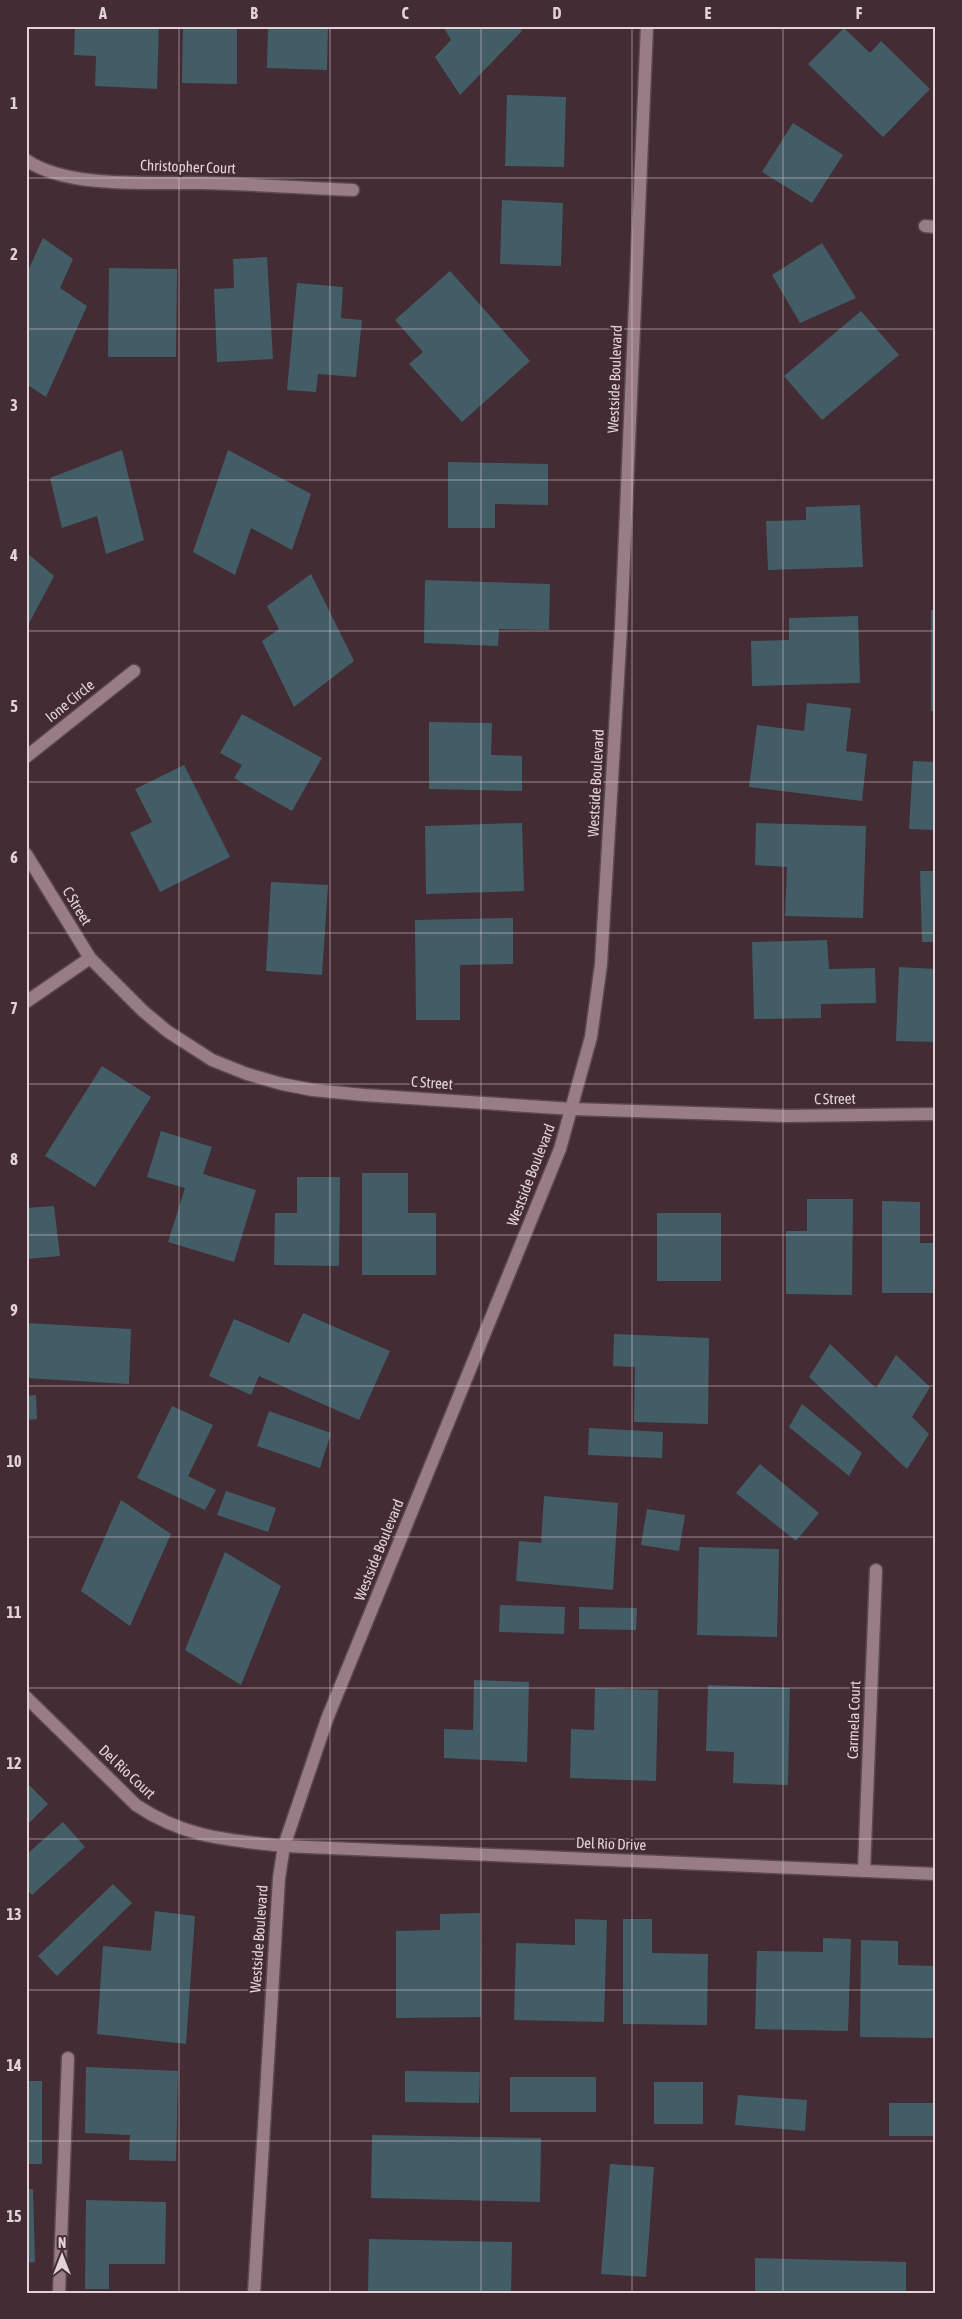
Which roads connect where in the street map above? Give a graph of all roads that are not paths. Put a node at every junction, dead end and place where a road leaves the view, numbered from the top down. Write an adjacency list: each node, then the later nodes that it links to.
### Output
1 (647, 26): 9 (street, Westside Boulevard)
2 (26, 160): 3 (street, Christopher Court)
3 (353, 190)
4 (134, 670): 5 (street, Ione Circle)
5 (26, 757)
6 (26, 854): 7 (street, C Street)
7 (90, 958): 8 (street); 9 (street, C Street)
8 (26, 1002)
9 (573, 1109): 10 (street, C Street); 13 (street, Westside Boulevard)
10 (936, 1114)
11 (876, 1570): 14 (street, Carmela Court)
12 (26, 1697): 13 (street, Del Rio Court)
13 (284, 1846): 14 (street, Del Rio Drive); 18 (street, Westside Boulevard)
14 (864, 1871): 15 (street, Del Rio Drive)
15 (936, 1874)
16 (68, 2058): 17 (street)
17 (59, 2293)
18 (254, 2293)

